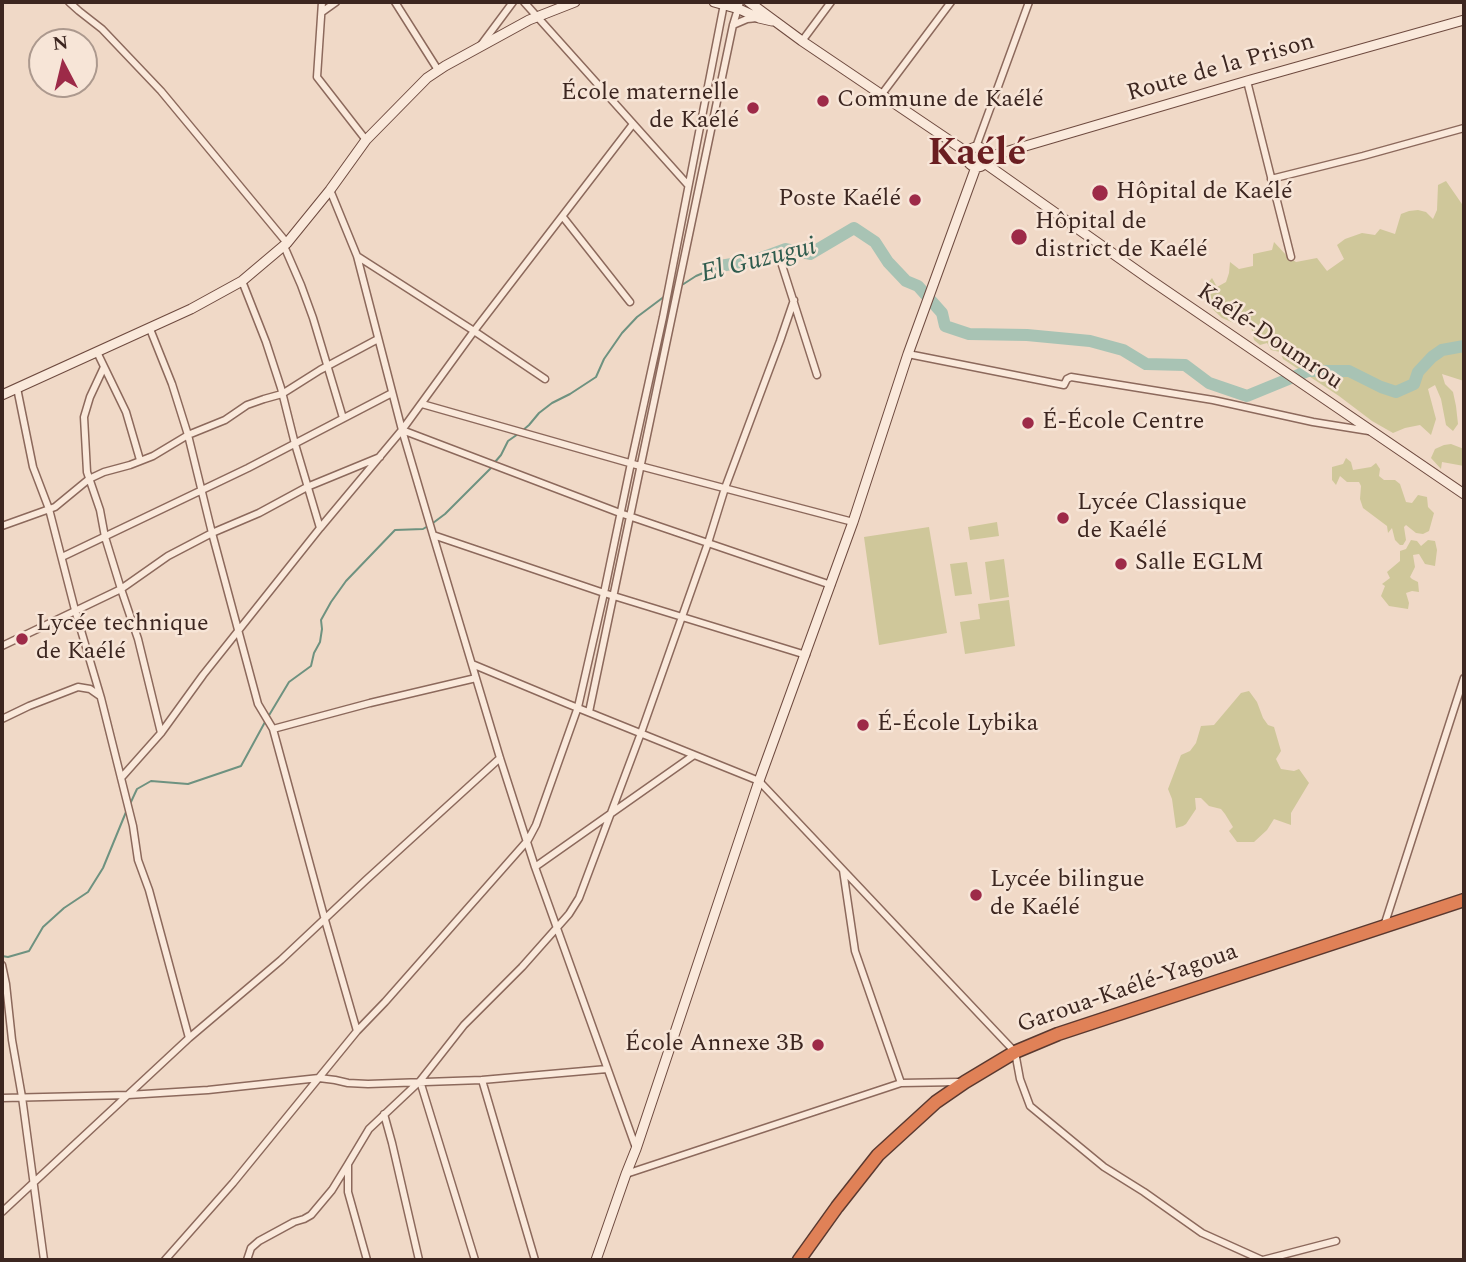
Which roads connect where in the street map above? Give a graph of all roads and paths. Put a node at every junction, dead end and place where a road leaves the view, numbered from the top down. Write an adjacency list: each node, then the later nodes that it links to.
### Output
1 (69, 2): 35 (street)
2 (322, 2): 15 (street)
3 (336, 2): 15 (street)
4 (395, 2): 23 (street)
5 (513, 2): 22 (street)
6 (524, 2): 16 (street)
7 (575, 2): 16 (main road)
8 (714, 2): 13 (main road)
9 (749, 2): 19 (main road, Kaélé-Doumrou)
10 (831, 2): 21 (street)
11 (951, 2): 25 (street)
12 (1028, 2): 29 (street)
13 (724, 3): 14 (main road); 32 (street)
14 (739, 5): 17 (main road); 20 (street)
15 (322, 12): 28 (street)
16 (537, 16): 22 (main road); 26 (street)
17 (759, 18): 19 (main road); 20 (street)
18 (1464, 20): 24 (main road, Route de la Prison)
19 (776, 22): 21 (main road, Kaélé-Doumrou)
20 (733, 25): 64 (street)
21 (802, 41): 25 (main road, Kaélé-Doumrou)
22 (481, 46): 23 (main road)
23 (438, 70): 28 (main road)
24 (1247, 81): 30 (main road, Route de la Prison); 31 (street)
25 (883, 94): 29 (main road, Kaélé-Doumrou)
26 (633, 124): 32 (street); 34 (street)
27 (1464, 128): 31 (street)
28 (366, 140): 33 (main road)
29 (972, 150): 30 (main road, Kaélé-Doumrou); 30 (main road)
30 (983, 163): 46 (main road); 58 (main road, Kaélé-Doumrou)
31 (1271, 178): 37 (street)
32 (688, 185): 63 (street)
33 (330, 190): 35 (main road); 36 (street)
34 (562, 217): 41 (street); 43 (street)
35 (285, 245): 39 (main road); 47 (street)
36 (357, 256): 43 (street); 44 (street)
37 (1291, 257)
38 (780, 259): 40 (street)
39 (242, 281): 42 (main road); 53 (street)
40 (794, 300): 49 (street); 67 (street)
41 (630, 302)
42 (150, 329): 45 (main road); 59 (street)
43 (474, 331): 50 (street); 55 (street)
44 (378, 340): 47 (street); 52 (street)
45 (97, 352): 48 (street); 51 (main road)
46 (908, 354): 58 (street); 73 (main road)
47 (329, 366): 53 (street); 56 (street)
48 (104, 367): 62 (street); 65 (street)
49 (817, 375)
50 (545, 379)
51 (17, 388): 54 (main road); 70 (street)
52 (392, 393): 56 (street); 57 (street)
53 (282, 394): 59 (street); 60 (street)
54 (2, 395)
55 (422, 404): 57 (street); 63 (street)
56 (343, 418): 60 (street)
57 (402, 430): 61 (street); 71 (street); 77 (street)
58 (1372, 432): 69 (main road, Kaélé-Doumrou)
59 (188, 435): 62 (street); 68 (street)
60 (295, 444): 66 (street); 68 (street)
61 (382, 456): 66 (street); 75 (street)
62 (140, 460): 65 (street)
63 (631, 463): 64 (street); 71 (street)
64 (640, 466): 67 (street); 72 (street)
65 (89, 480): 70 (street); 78 (street)
66 (307, 487): 75 (street); 76 (street)
67 (725, 488): 73 (street); 79 (street)
68 (202, 489): 76 (street); 78 (street)
69 (1464, 494)
70 (49, 509): 74 (street); 80 (street)
71 (620, 513): 72 (street); 83 (street)
72 (630, 516): 79 (street); 84 (street)
73 (853, 522): 81 (main road)
74 (2, 526)
75 (320, 528): 87 (street)
76 (212, 533): 82 (street); 87 (street)
77 (433, 535): 83 (street); 90 (street)
78 (105, 537): 80 (street); 82 (street)
79 (708, 543): 81 (street); 86 (street)
80 (62, 558): 85 (street)
81 (831, 585): 89 (main road)
82 (121, 589): 85 (street); 98 (street)
83 (604, 593): 84 (street); 94 (street)
84 (614, 595): 86 (street); 95 (street)
85 (75, 610): 88 (street); 93 (street)
86 (682, 617): 89 (street); 99 (street)
87 (239, 631): 97 (street); 98 (street)
88 (2, 646)
89 (806, 654): 103 (main road)
90 (472, 664): 91 (street); 94 (street)
91 (476, 678): 97 (street); 101 (street)
92 (1464, 678): 110 (street)
93 (101, 698): 96 (street); 102 (street)
94 (578, 708): 95 (street); 105 (street)
95 (589, 712): 99 (street)
96 (2, 719)
97 (273, 729): 109 (street)
98 (161, 733): 102 (street)
99 (641, 733): 100 (street); 104 (street)
100 (694, 755): 103 (street); 104 (street)
101 (500, 758): 105 (street); 109 (street)
102 (121, 778): 114 (street)
103 (759, 781): 107 (street); 126 (main road)
104 (611, 813): 106 (street); 111 (street)
105 (528, 840): 106 (street); 113 (street)
106 (535, 867): 111 (street)
107 (842, 868): 115 (street); 121 (street)
108 (1464, 900): 110 (highway, Garoua-Kaélé-Yagoua)
109 (325, 920): 113 (street); 114 (street)
110 (1384, 926): 115 (highway, Garoua-Kaélé-Yagoua)
111 (556, 927): 116 (street); 119 (street)
112 (2, 965): 123 (street)
113 (357, 1031): 117 (street)
114 (189, 1038): 122 (street)
115 (1015, 1052): 120 (highway, Garoua-Kaélé-Yagoua); 141 (street)
116 (607, 1069): 118 (street); 126 (street)
117 (319, 1078): 119 (street); 122 (street); 133 (street)
118 (482, 1080): 119 (street); 138 (street)
119 (420, 1081): 125 (street); 137 (street)
120 (965, 1082): 121 (street); 140 (highway, Garoua-Kaélé-Yagoua)
121 (901, 1083): 128 (street)
122 (128, 1095): 123 (street); 129 (street)
123 (22, 1097): 124 (street); 129 (street)
124 (2, 1098)
125 (384, 1114): 127 (street); 136 (street)
126 (636, 1149): 128 (main road)
127 (348, 1164): 134 (street); 135 (street)
128 (626, 1174): 139 (main road)
129 (33, 1183): 130 (street); 132 (street)
130 (2, 1212)
131 (1336, 1241): 141 (street)
132 (44, 1260)
133 (165, 1260)
134 (247, 1260)
135 (368, 1260)
136 (419, 1260)
137 (475, 1260)
138 (535, 1260)
139 (596, 1260)
140 (799, 1260)
141 (1262, 1260)

